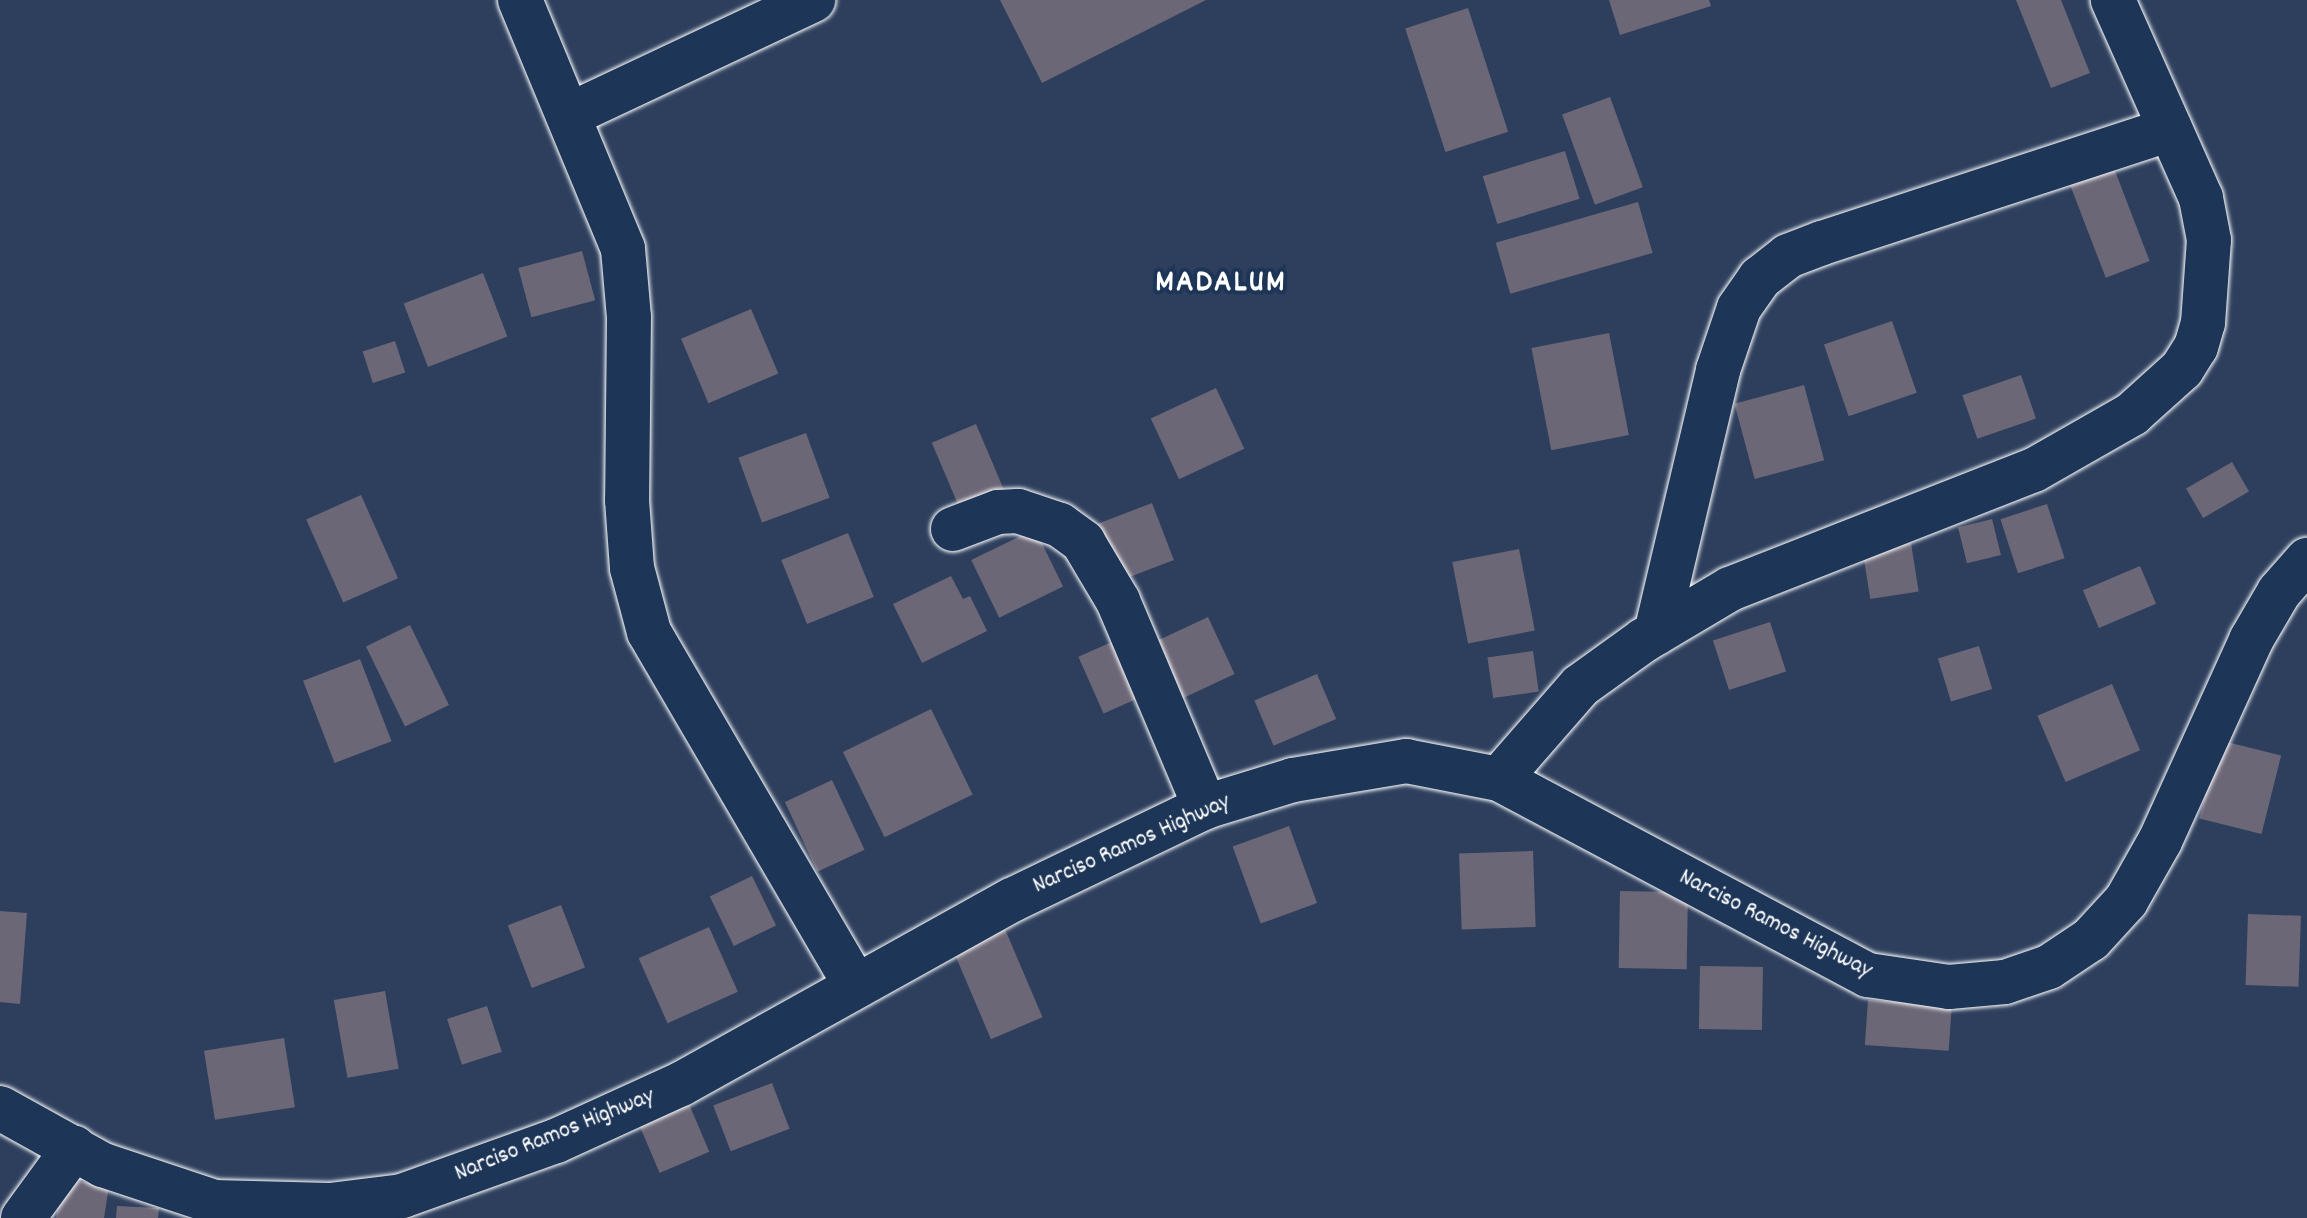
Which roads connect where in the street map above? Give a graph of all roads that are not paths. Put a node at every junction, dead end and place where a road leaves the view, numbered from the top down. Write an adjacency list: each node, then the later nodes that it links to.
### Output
1 (520, 0): 4 (main road)
2 (813, 0): 4 (main road)
3 (2113, 0): 5 (main road)
4 (569, 115): 11 (main road)
5 (2170, 129): 8 (main road); 8 (main road)
6 (953, 529): 10 (main road)
7 (2307, 560): 9 (main road, Narciso Ramos Highway)
8 (1656, 633): 9 (main road)
9 (1499, 779): 10 (main road, Narciso Ramos Highway)
10 (1205, 807): 11 (main road, Narciso Ramos Highway)
11 (856, 986): 13 (main road, Narciso Ramos Highway)
12 (0, 1108): 13 (main road, Narciso Ramos Highway)
13 (74, 1148): 14 (main road)
14 (23, 1218)

